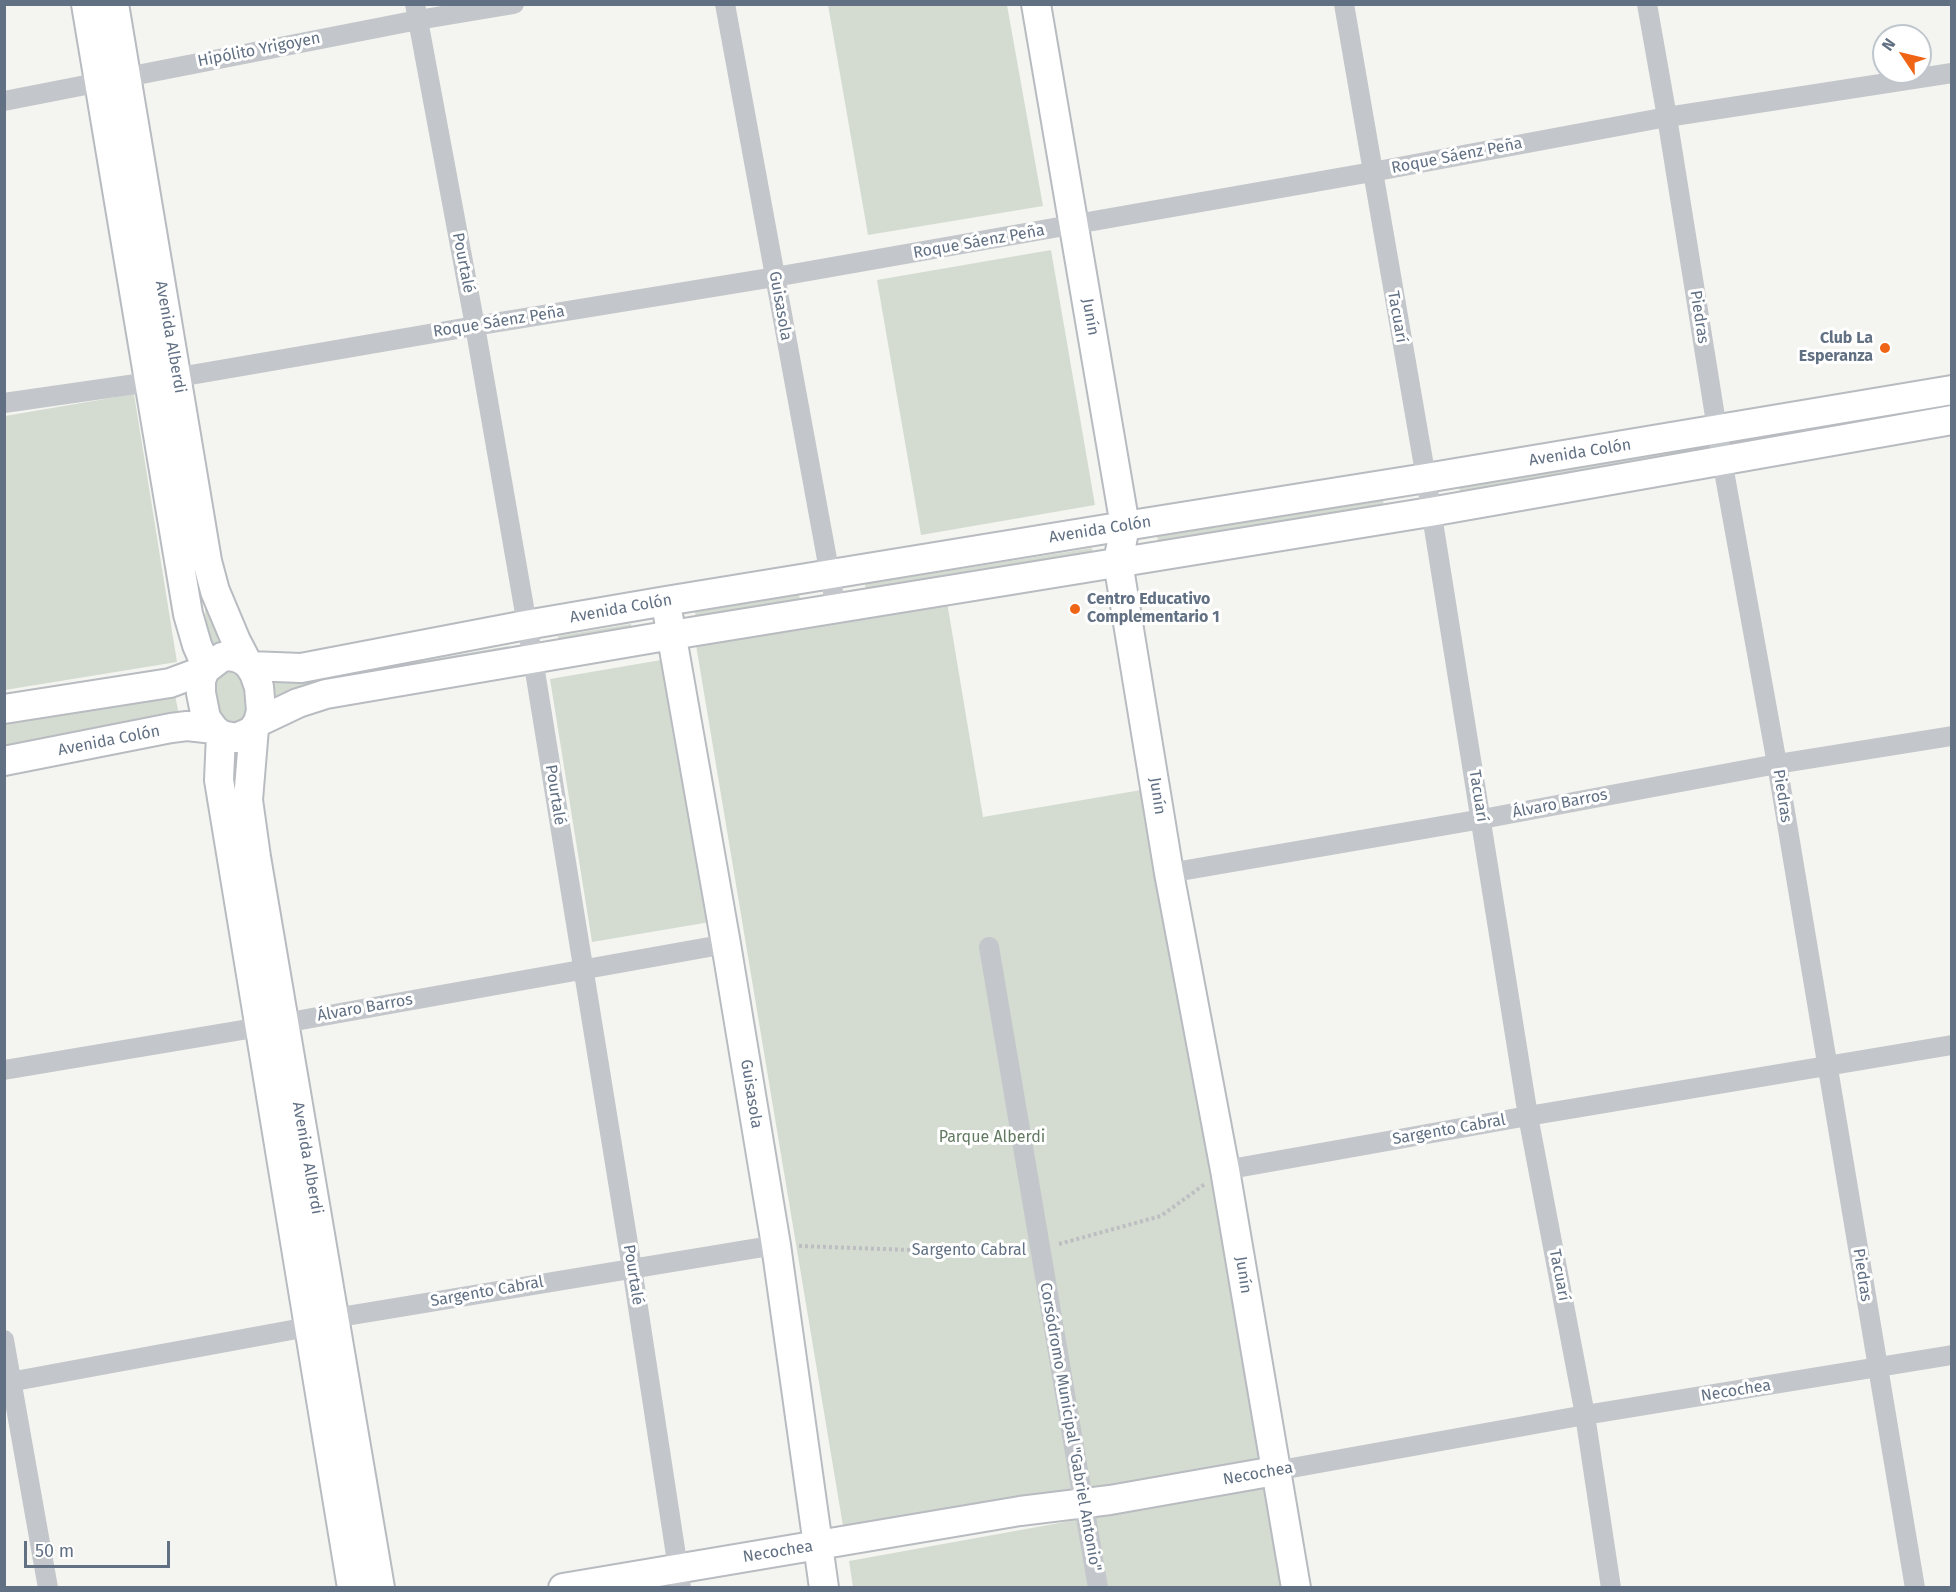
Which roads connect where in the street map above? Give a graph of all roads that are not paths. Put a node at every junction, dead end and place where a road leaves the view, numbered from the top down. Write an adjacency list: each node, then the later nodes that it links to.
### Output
1 (86, 4): 10 (main road, Avenida Alberdi)
2 (114, 4): 10 (main road, Avenida Alberdi)
3 (514, 4): 8 (street, Hipólito Yrigoyen)
4 (725, 4): 15 (street, Guisasola)
5 (1036, 4): 14 (main road, Junín)
6 (1344, 4): 13 (street, Tacuarí)
7 (1647, 4): 12 (street, Piedras)
8 (417, 12): 10 (street, Hipólito Yrigoyen); 16 (street, Pourtalé)
9 (1952, 73): 12 (street, Roque Sáenz Peña)
10 (113, 80): 11 (street, Hipólito Yrigoyen); 17 (main road, Avenida Alberdi)
11 (4, 100)
12 (1667, 117): 13 (street, Roque Sáenz Peña); 21 (street, Piedras)
13 (1372, 172): 14 (street, Roque Sáenz Peña); 23 (street, Tacuarí)
14 (1074, 225): 15 (street, Roque Sáenz Peña); 25 (main road, Junín)
15 (775, 277): 16 (street, Roque Sáenz Peña); 27 (street, Guisasola)
16 (475, 326): 17 (street, Roque Sáenz Peña); 30 (street, Pourtalé)
17 (163, 380): 19 (street, Roque Sáenz Peña); 33 (main road, Avenida Alberdi); 34 (main road, Avenida Alberdi)
18 (1952, 390): 21 (main road, Avenida Colón)
19 (4, 403)
20 (1952, 420): 22 (main road, Avenida Colón)
21 (1717, 430): 22 (street, Piedras); 23 (main road, Avenida Colón)
22 (1722, 460): 24 (main road, Avenida Colón); 40 (street, Piedras)
23 (1426, 478): 24 (street, Tacuarí); 25 (main road, Avenida Colón)
24 (1430, 512): 26 (main road, Avenida Colón); 41 (street, Tacuarí)
25 (1125, 526): 26 (main road, Junín); 27 (main road, Avenida Colón)
26 (1118, 562): 29 (main road, Avenida Colón); 42 (main road, Junín)
27 (830, 576): 28 (main road, Avenida Colón); 29 (street, Guisasola)
28 (666, 602): 30 (main road, Avenida Colón); 31 (main road, Guisasola)
29 (836, 608): 31 (main road, Avenida Colón)
30 (526, 625): 32 (street, Pourtalé); 33 (main road, Avenida Colón)
31 (672, 635): 32 (main road, Avenida Colón); 43 (main road, Guisasola)
32 (533, 659): 36 (main road, Avenida Colón); 45 (street, Pourtalé)
33 (249, 665): 34 (main road); 36 (main road)
34 (206, 669): 35 (main road); 37 (main road)
35 (4, 709)
36 (256, 725): 37 (main road); 46 (main road, Avenida Alberdi)
37 (217, 732): 39 (main road, Avenida Colón); 46 (main road, Avenida Alberdi)
38 (1952, 736): 40 (street, Álvaro Barros)
39 (4, 761)
40 (1777, 764): 41 (street, Álvaro Barros); 48 (street, Piedras)
41 (1482, 819): 42 (street, Álvaro Barros); 50 (street, Tacuarí)
42 (1169, 873): 51 (main road, Junín)
43 (726, 944): 45 (street, Álvaro Barros); 52 (main road, Guisasola)
44 (990, 947): 62 (street, Corsódromo Municipal "Gabriel Antonio")
45 (582, 968): 46 (street, Álvaro Barros); 53 (street, Pourtalé)
46 (271, 1025): 49 (street, Álvaro Barros); 54 (main road, Avenida Alberdi); 55 (main road, Avenida Alberdi)
47 (1952, 1045): 48 (street, Sargento Cabral)
48 (1827, 1067): 50 (street, Sargento Cabral); 58 (street, Piedras)
49 (4, 1070)
50 (1528, 1116): 51 (street, Sargento Cabral); 60 (street, Tacuarí)
51 (1225, 1170): 61 (main road, Junín)
52 (776, 1245): 53 (street, Sargento Cabral); 63 (main road, Guisasola)
53 (632, 1268): 54 (street, Sargento Cabral); 64 (street, Pourtalé)
54 (334, 1318): 55 (street, Sargento Cabral); 67 (main road, Avenida Alberdi)
55 (308, 1327): 59 (street, Sargento Cabral); 66 (main road, Avenida Alberdi)
56 (4, 1340): 59 (street)
57 (1952, 1355): 58 (street, Necochea)
58 (1878, 1368): 60 (street, Necochea); 73 (street, Piedras)
59 (8, 1383): 65 (street)
60 (1586, 1415): 61 (street, Necochea); 72 (street, Tacuarí)
61 (1275, 1471): 62 (main road, Necochea); 71 (main road, Junín)
62 (1083, 1503): 63 (main road, Necochea); 70 (street, Corsódromo Municipal "Gabriel Antonio")
63 (816, 1545): 64 (main road, Necochea); 69 (main road, Guisasola)
64 (679, 1577): 68 (main road, Necochea)
65 (48, 1587)
66 (352, 1587)
67 (380, 1587)
68 (563, 1587)
69 (824, 1587)
70 (1098, 1587)
71 (1296, 1587)
72 (1611, 1587)
73 (1916, 1587)

